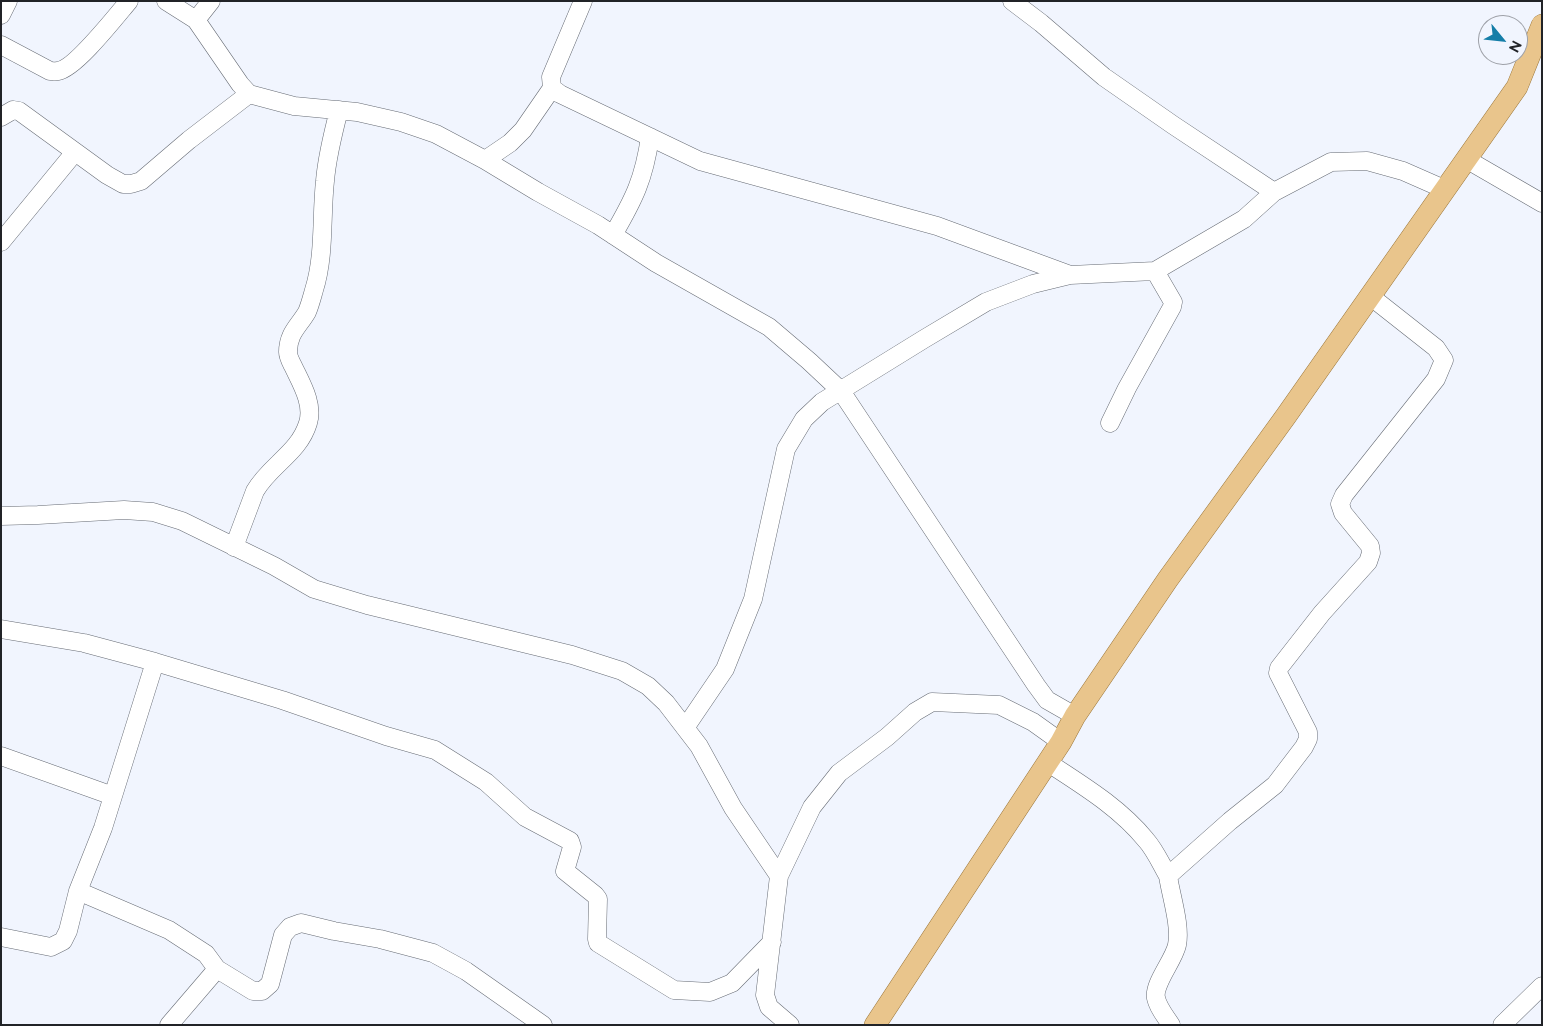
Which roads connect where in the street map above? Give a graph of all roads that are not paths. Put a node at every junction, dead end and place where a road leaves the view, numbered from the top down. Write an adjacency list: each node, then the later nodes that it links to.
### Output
1 (8, 1): 7 (street)
2 (129, 1): 10 (street)
3 (166, 1): 8 (street)
4 (211, 1): 8 (street)
5 (583, 1): 11 (street)
6 (1012, 1): 20 (street)
7 (1, 15)
8 (196, 20): 12 (street)
9 (1542, 25): 17 (main road)
10 (1, 45)
11 (552, 88): 15 (street); 18 (street)
12 (249, 94): 13 (street); 16 (street)
13 (339, 110): 18 (street); 30 (street)
14 (1, 117): 16 (street)
15 (650, 137): 22 (street); 25 (street)
16 (75, 152): 23 (street)
17 (1466, 159): 19 (main road); 21 (street)
18 (485, 160): 22 (street)
19 (1444, 189): 20 (street); 26 (main road)
20 (1274, 192): 24 (street)
21 (1542, 203)
22 (613, 235): 27 (street)
23 (1, 242)
24 (1155, 271): 25 (street); 28 (street)
25 (1070, 275): 27 (street)
26 (1370, 296): 34 (main road); 42 (street)
27 (841, 391): 33 (street); 36 (street)
28 (1110, 423)
29 (1, 516): 30 (street)
30 (234, 547): 36 (street)
31 (1, 629): 32 (street)
32 (155, 662): 40 (street); 45 (street)
33 (1047, 700): 34 (street); 35 (street)
34 (1075, 716): 37 (main road)
35 (1033, 722): 37 (street); 41 (street)
36 (685, 728): 41 (street)
37 (1061, 742): 39 (main road)
38 (1, 756): 40 (street)
39 (1046, 762): 42 (street); 51 (main road)
40 (113, 796): 43 (street)
41 (779, 876): 45 (street)
42 (1168, 876): 52 (street)
43 (78, 891): 44 (street); 46 (street)
44 (1, 937)
45 (772, 942): 50 (street)
46 (217, 969): 48 (street); 49 (street)
47 (1542, 986): 53 (street)
48 (169, 1025)
49 (543, 1025)
50 (790, 1025)
51 (875, 1025)
52 (1171, 1025)
53 (1502, 1025)

